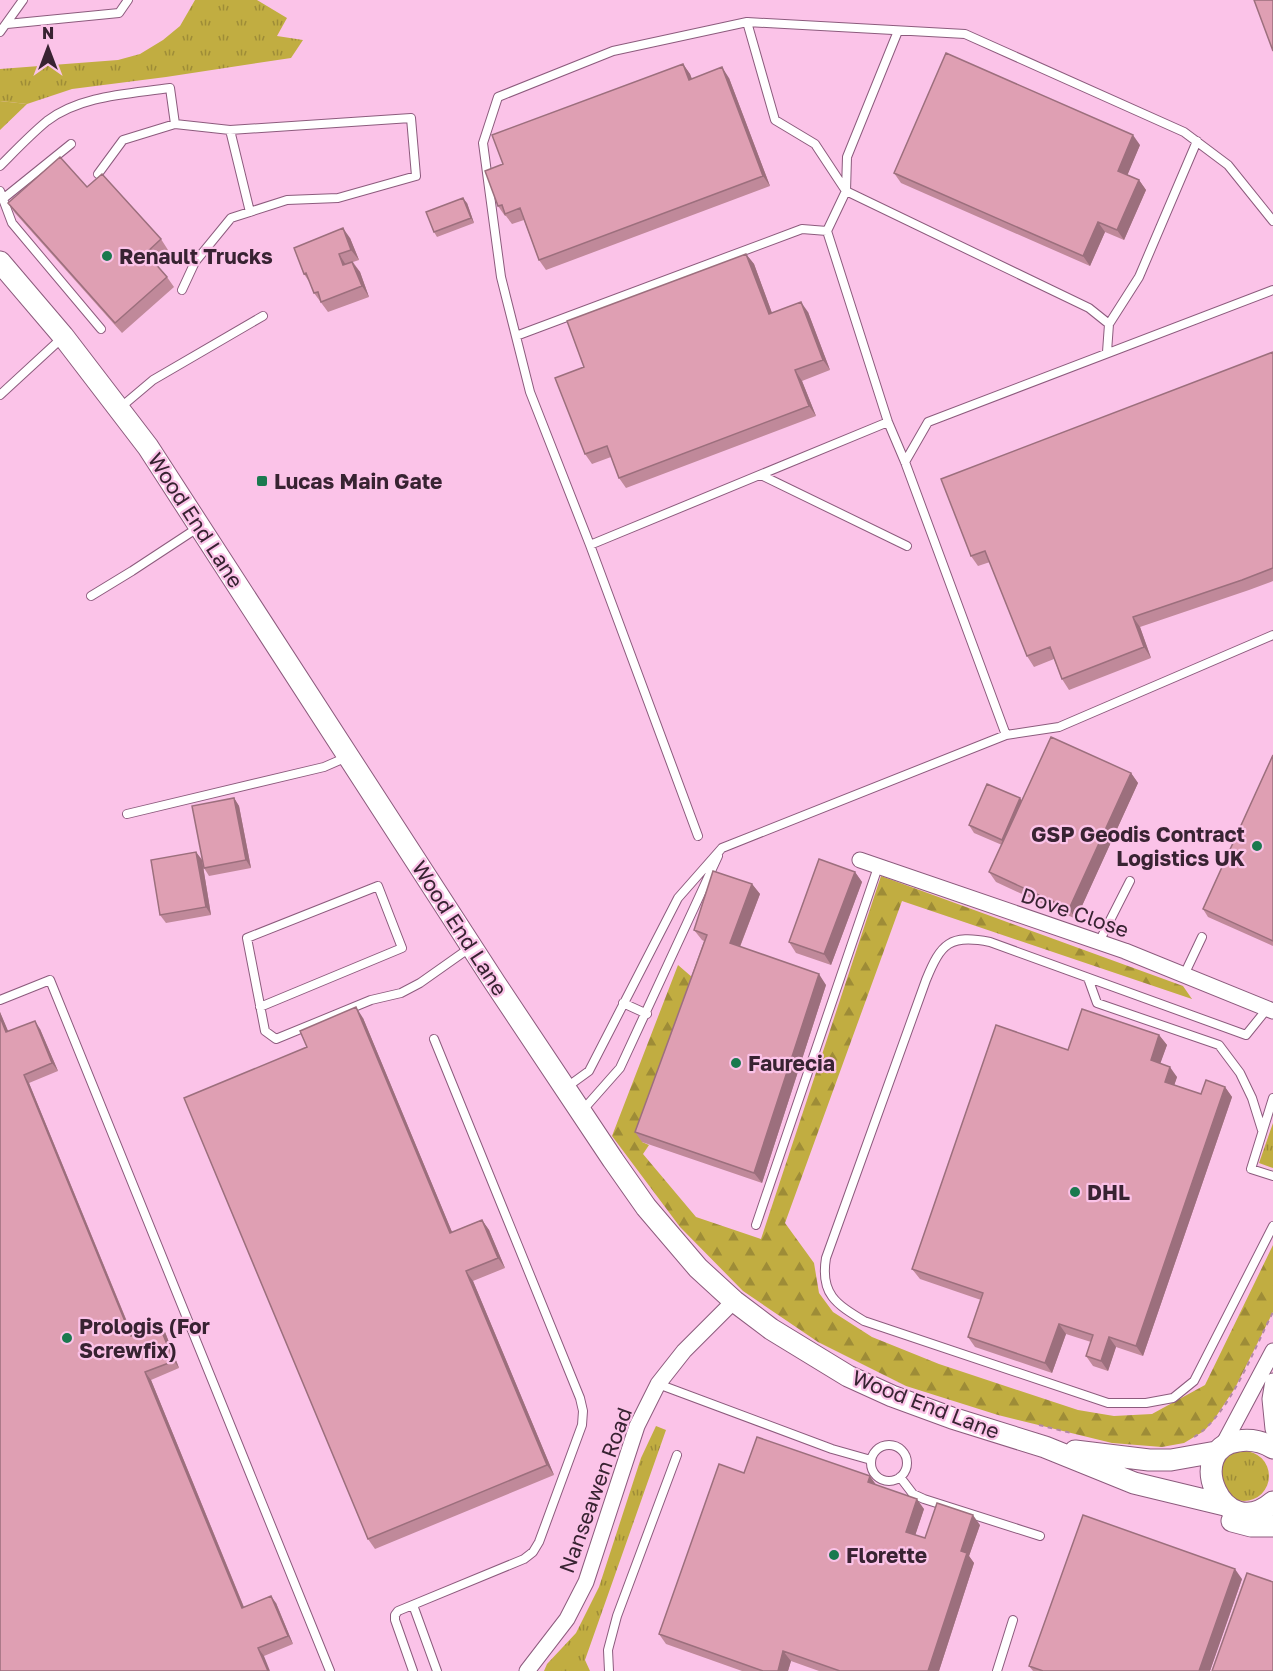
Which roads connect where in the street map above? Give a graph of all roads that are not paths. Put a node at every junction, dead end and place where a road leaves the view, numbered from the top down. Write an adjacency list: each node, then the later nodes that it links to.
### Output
1 (23, 0): 4 (lane)
2 (128, 0): 4 (lane)
3 (747, 22): 5 (lane); 13 (lane); 25 (lane)
4 (7, 24): 6 (lane)
5 (898, 31): 9 (lane); 13 (lane)
6 (0, 32)
7 (175, 124): 8 (lane); 11 (lane); 12 (lane)
8 (230, 130): 15 (lane); 15 (lane)
9 (1197, 141): 16 (lane); 22 (lane)
10 (71, 144): 14 (lane)
11 (0, 166)
12 (98, 174)
13 (846, 191): 17 (lane); 22 (lane)
14 (2, 194): 23 (lane)
15 (250, 212): 19 (lane)
16 (1273, 221)
17 (827, 231): 25 (lane); 29 (lane)
18 (0, 262): 24 (street, Wood End Lane)
19 (182, 290)
20 (1273, 290): 26 (lane)
21 (263, 316): 28 (lane)
22 (1109, 324): 26 (lane)
23 (101, 329)
24 (63, 336): 27 (lane); 28 (street, Wood End Lane)
25 (516, 336): 33 (lane)
26 (1107, 352): 30 (lane)
27 (0, 395)
28 (120, 408): 32 (street, Wood End Lane)
29 (888, 422): 30 (lane); 31 (lane)
30 (905, 462): 37 (lane)
31 (761, 475): 33 (lane); 34 (lane)
32 (200, 526): 35 (lane); 38 (street, Wood End Lane)
33 (590, 544): 40 (lane)
34 (907, 546)
35 (91, 596)
36 (1273, 635): 37 (lane)
37 (1006, 735): 41 (lane)
38 (349, 757): 39 (lane); 47 (street, Wood End Lane)
39 (127, 814)
40 (698, 836)
41 (722, 848): 51 (lane); 54 (lane)
42 (860, 860): 43 (street, Dove Close)
43 (878, 867): 46 (street, Dove Close); 61 (lane)
44 (1130, 881): 46 (lane)
45 (1202, 937): 48 (lane)
46 (1099, 942): 48 (street, Dove Close)
47 (471, 946): 52 (lane); 56 (street, Wood End Lane)
48 (1184, 975): 53 (street, Dove Close)
49 (1088, 978): 53 (lane); 59 (lane); 62 (lane)
50 (0, 1000): 80 (lane)
51 (623, 1003): 54 (lane); 56 (lane)
52 (260, 1007): 52 (lane)
53 (1270, 1010)
54 (646, 1014): 58 (lane)
55 (434, 1039): 78 (lane)
56 (566, 1088): 58 (street, Wood End Lane)
57 (1273, 1098): 59 (lane)
58 (585, 1107): 63 (street, Wood End Lane)
59 (1262, 1130): 60 (lane)
60 (1273, 1176)
61 (756, 1225)
62 (1273, 1226)
63 (734, 1301): 66 (street, Nanseawen Road); 68 (street, Wood End Lane)
64 (1273, 1351): 70 (street)
65 (1273, 1381): 67 (street)
66 (658, 1384): 72 (lane); 83 (street, Nanseawen Road)
67 (1273, 1429)
68 (1045, 1447): 70 (street, Wood End Lane); 74 (street, Wood End Lane)
69 (1273, 1448): 70 (street, Wood End Lane)
70 (1220, 1449): 75 (street)
71 (676, 1455): 84 (lane)
72 (871, 1460): 73 (lane); 73 (lane)
73 (900, 1477): 77 (lane)
74 (1134, 1483): 75 (street, Wood End Lane); 76 (street)
75 (1225, 1506): 76 (street, Wood End Lane)
76 (1272, 1510)
77 (1040, 1536)
78 (413, 1605): 81 (lane); 82 (lane)
79 (1012, 1620): 85 (lane)
80 (330, 1671)
81 (413, 1671)
82 (437, 1671)
83 (528, 1671)
84 (609, 1671)
85 (997, 1671)

